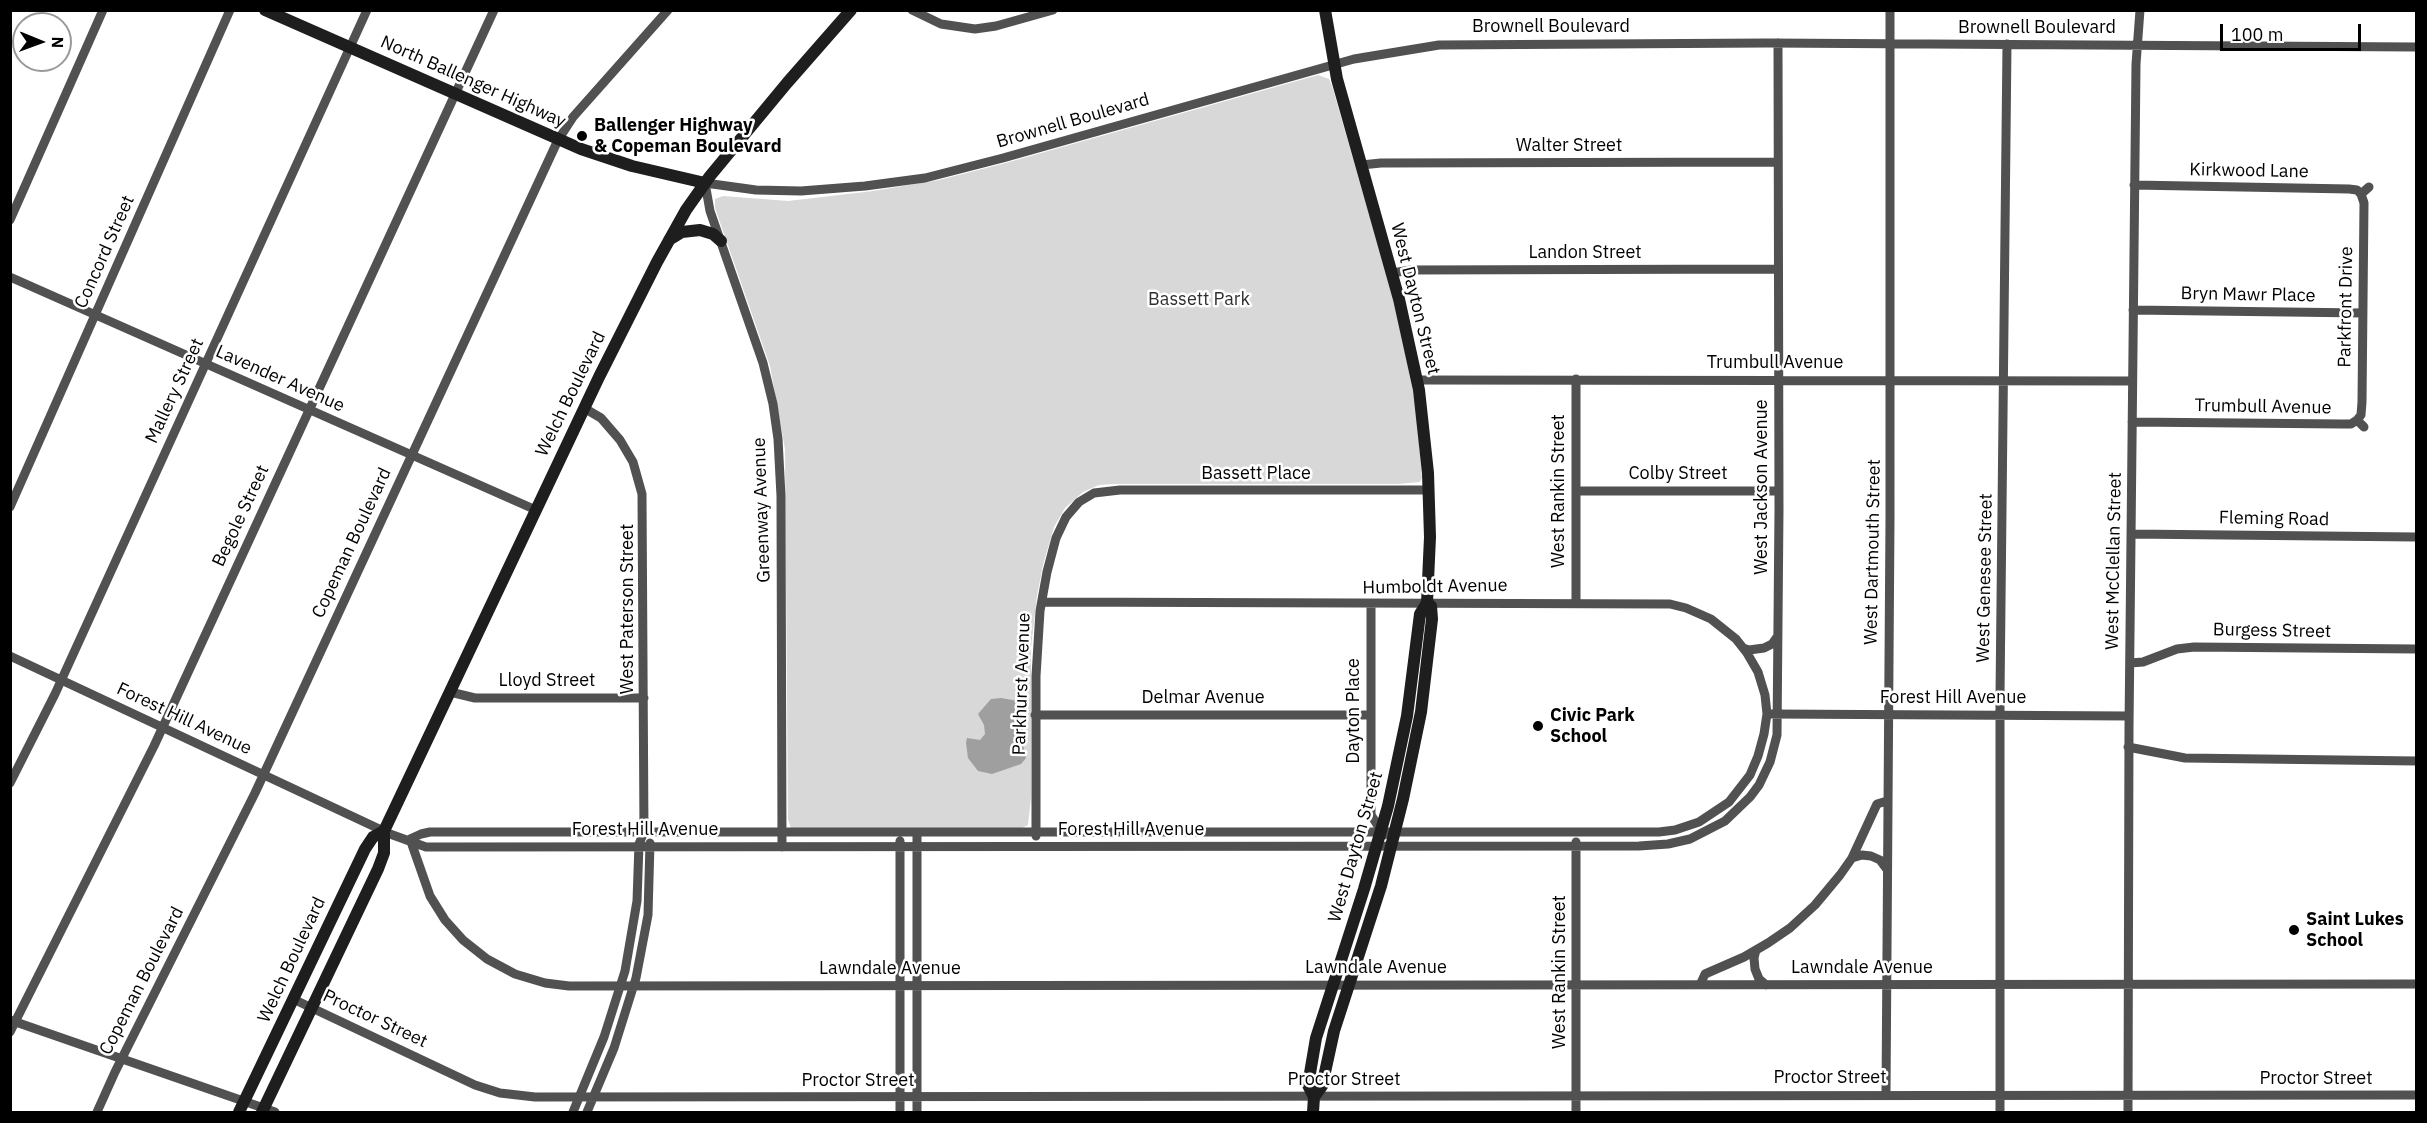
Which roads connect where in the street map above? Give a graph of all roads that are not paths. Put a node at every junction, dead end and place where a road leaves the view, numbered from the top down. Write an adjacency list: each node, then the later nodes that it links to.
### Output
1 (104, 10): 28 (street)
2 (230, 10): 36 (street, Concord Street)
3 (265, 10): 18 (main road, North Ballenger Highway)
4 (367, 10): 18 (street, Mallery Street)
5 (494, 10): 20 (street, Begole Street)
6 (668, 10): 21 (street, Copeman Boulevard)
7 (851, 10): 24 (main road, Welch Boulevard)
8 (912, 10): 9 (street)
9 (1053, 10)
10 (1325, 10): 19 (main road, West Dayton Street)
11 (1890, 10): 14 (street, West Dartmouth Street)
12 (2140, 10): 16 (street, West McClellan Street)
13 (1778, 43): 14 (street, Brownell Boulevard); 19 (street, Brownell Boulevard); 22 (street, West Jackson Avenue)
14 (1890, 44): 15 (street, Brownell Boulevard); 40 (street, West Dartmouth Street)
15 (2007, 44): 16 (street, Brownell Boulevard); 42 (street, West Genesee Street)
16 (2136, 44): 17 (street, Brownell Boulevard); 25 (street, West McClellan Street)
17 (2416, 47)
18 (350, 48): 20 (main road, North Ballenger Highway); 37 (street, Mallery Street)
19 (1334, 65): 23 (main road, West Dayton Street); 24 (street, Brownell Boulevard)
20 (455, 95): 21 (main road, North Ballenger Highway); 45 (street, Begole Street)
21 (558, 140): 24 (main road, North Ballenger Highway); 48 (street, Copeman Boulevard)
22 (1778, 162): 23 (street, Walter Street); 31 (street, West Jackson Avenue)
23 (1361, 165): 32 (main road, West Dayton Street)
24 (705, 183): 29 (main road, Welch Boulevard); 30 (street, Greenway Avenue)
25 (2134, 185): 27 (street, Kirkwood Lane); 34 (street, West McClellan Street)
26 (2369, 187): 27 (street)
27 (2361, 194): 35 (street, Parkfront Drive)
28 (10, 220)
29 (668, 241): 30 (main road); 44 (main road, Welch Boulevard)
30 (721, 241): 86 (street, Greenway Avenue)
31 (1778, 269): 32 (street, Landon Street); 39 (street, West Jackson Avenue)
32 (1392, 273): 41 (main road, West Dayton Street)
33 (10, 277): 36 (street, Lavender Avenue)
34 (2133, 310): 35 (street, Bryn Mawr Place); 43 (street, West McClellan Street)
35 (2363, 313): 47 (street, Parkfront Drive)
36 (96, 315): 37 (street, Lavender Avenue); 53 (street, Concord Street)
37 (205, 364): 45 (street, Lavender Avenue); 66 (street, Mallery Street)
38 (1576, 379): 39 (street, Trumbull Avenue); 41 (street, Trumbull Avenue); 50 (street, West Rankin Street)
39 (1779, 379): 40 (street, Trumbull Avenue); 51 (street, West Jackson Avenue)
40 (1890, 379): 42 (street, Trumbull Avenue); 73 (street, West Dartmouth Street)
41 (1417, 380): 49 (main road, West Dayton Street)
42 (2004, 380): 43 (street, Trumbull Avenue); 76 (street, West Genesee Street)
43 (2133, 381): 46 (street, West McClellan Street)
44 (584, 408): 54 (main road, Welch Boulevard); 68 (street, West Paterson Street)
45 (309, 410): 48 (street, Lavender Avenue); 78 (street, Begole Street)
46 (2132, 422): 47 (street, Trumbull Avenue); 55 (street, West McClellan Street)
47 (2360, 424)
48 (411, 454): 54 (street, Lavender Avenue); 81 (street, Copeman Boulevard)
49 (1429, 490): 52 (street, Bassett Place); 59 (main road, West Dayton Street)
50 (1576, 491): 51 (street, Colby Street); 58 (street, West Rankin Street)
51 (1779, 491): 61 (street, West Jackson Avenue)
52 (1083, 499): 57 (street, Parkhurst Avenue)
53 (10, 507)
54 (536, 510): 67 (main road, Welch Boulevard)
55 (2131, 534): 56 (street, Fleming Road); 65 (street, West McClellan Street)
56 (2416, 537)
57 (1042, 602): 60 (street, Humboldt Avenue); 74 (street, Parkhurst Avenue)
58 (1576, 602): 59 (street, Humboldt Avenue); 62 (street, Humboldt Avenue)
59 (1427, 603): 60 (street, Humboldt Avenue); 69 (main road, West Dayton Street); 70 (main road, West Dayton Street)
60 (1371, 604): 75 (street, Dayton Place)
61 (1777, 634): 62 (street); 72 (street, West Jackson Avenue)
62 (1743, 648): 71 (street, Humboldt Avenue)
63 (2416, 649): 65 (street, Burgess Street)
64 (10, 656): 66 (street, Forest Hill Avenue)
65 (2130, 663): 77 (street, West McClellan Street)
66 (61, 680): 78 (street, Forest Hill Avenue); 82 (street, Mallery Street)
67 (450, 692): 68 (street, Lloyd Street); 84 (main road, Welch Boulevard)
68 (644, 698): 85 (street, West Paterson Street)
69 (1408, 710): 70 (main road); 91 (main road, West Dayton Street)
70 (1421, 712): 92 (main road, West Dayton Street)
71 (1767, 714): 72 (street, Forest Hill Avenue); 94 (street, Forest Hill Avenue)
72 (1777, 714): 73 (street, Forest Hill Avenue); 105 (street, Forest Hill Avenue)
73 (1887, 714): 76 (street, Forest Hill Avenue); 83 (street, West Dartmouth Street)
74 (1035, 715): 75 (street, Delmar Avenue); 88 (street, Parkhurst Avenue)
75 (1371, 715): 91 (street, Dayton Place)
76 (2000, 715): 77 (street, Forest Hill Avenue); 120 (street, West Genesee Street)
77 (2129, 716): 79 (street, West McClellan Street)
78 (162, 727): 81 (street, Forest Hill Avenue); 127 (street, Begole Street)
79 (2128, 747): 80 (street); 112 (street, West McClellan Street)
80 (2416, 761)
81 (264, 774): 84 (street, Forest Hill Avenue); 129 (street, Copeman Boulevard)
82 (10, 783)
83 (1887, 801): 109 (street); 110 (street, West Dartmouth Street)
84 (384, 831): 96 (street, Forest Hill Avenue); 125 (main road, Welch Boulevard); 126 (main road, Welch Boulevard)
85 (644, 832): 86 (street, Forest Hill Avenue); 96 (street, Forest Hill Avenue); 106 (street, West Paterson Street); 107 (street, West Paterson Street)
86 (782, 832): 87 (street, Forest Hill Avenue); 108 (street, Greenway Avenue)
87 (900, 832): 95 (street, Forest Hill Avenue); 97 (street)
88 (1036, 832): 89 (street, Forest Hill Avenue); 95 (street, Forest Hill Avenue); 99 (street, Parkhurst Avenue)
89 (1206, 832): 90 (street, Forest Hill Avenue); 100 (street)
90 (1315, 832): 91 (street, Forest Hill Avenue); 101 (street)
91 (1381, 832): 92 (street, Forest Hill Avenue); 102 (main road, West Dayton Street); 103 (street, Dayton Place)
92 (1395, 832): 93 (street, Forest Hill Avenue); 103 (main road, West Dayton Street)
93 (1514, 832): 94 (street, Forest Hill Avenue); 104 (street)
94 (1576, 832): 105 (street, West Rankin Street)
95 (917, 833): 98 (street)
96 (410, 839): 106 (street, Forest Hill Avenue); 121 (street, Lawndale Avenue)
97 (900, 846): 98 (street, Forest Hill Avenue); 108 (street, Forest Hill Avenue); 123 (street)
98 (917, 846): 99 (street, Forest Hill Avenue); 124 (street)
99 (1036, 846): 100 (street, Forest Hill Avenue)
100 (1206, 846): 101 (street, Forest Hill Avenue)
101 (1315, 846): 102 (street, Forest Hill Avenue)
102 (1377, 846): 103 (street, Forest Hill Avenue); 114 (main road, West Dayton Street)
103 (1392, 846): 104 (street, Forest Hill Avenue); 115 (main road, West Dayton Street)
104 (1514, 846): 105 (street, Forest Hill Avenue)
105 (1576, 846): 116 (street, West Rankin Street)
106 (638, 847): 107 (street, Forest Hill Avenue); 121 (street, West Paterson Street)
107 (650, 847): 108 (street, Forest Hill Avenue); 122 (street, West Paterson Street)
108 (782, 847)
109 (1852, 858): 110 (street); 111 (street)
110 (1886, 870): 119 (street, West Dartmouth Street)
111 (1756, 950): 117 (street); 118 (street)
112 (2128, 984): 113 (street, Lawndale Avenue); 120 (street, Lawndale Avenue); 132 (street, West McClellan Street)
113 (2416, 984)
114 (1332, 985): 115 (street, Lawndale Avenue); 124 (street, Lawndale Avenue); 139 (main road, West Dayton Street)
115 (1348, 985): 116 (street, Lawndale Avenue); 139 (main road, West Dayton Street)
116 (1576, 985): 117 (street, Lawndale Avenue); 130 (street, West Rankin Street)
117 (1700, 985): 118 (street, Lawndale Avenue)
118 (1767, 985): 119 (street, Lawndale Avenue)
119 (1886, 985): 120 (street, Lawndale Avenue); 131 (street, West Dartmouth Street)
120 (2000, 985): 134 (street, West Genesee Street)
121 (621, 986): 122 (street, Lawndale Avenue); 135 (street, West Paterson Street)
122 (634, 986): 123 (street, Lawndale Avenue); 136 (street, West Paterson Street)
123 (900, 986): 124 (street, Lawndale Avenue); 137 (street)
124 (917, 986): 138 (street)
125 (293, 999): 126 (street, Proctor Street); 140 (main road, Welch Boulevard)
126 (313, 1008): 135 (street, Proctor Street); 141 (main road, Welch Boulevard)
127 (13, 1021): 128 (street, Begole Street); 129 (street)
128 (10, 1032)
129 (122, 1059): 140 (street); 142 (street, Copeman Boulevard)
130 (1576, 1095): 131 (street, Proctor Street); 139 (street, Proctor Street); 148 (street, West Rankin Street)
131 (1886, 1095): 134 (street, Proctor Street)
132 (2128, 1095): 133 (street, Proctor Street); 134 (street, Proctor Street); 150 (street, West McClellan Street)
133 (2416, 1095)
134 (2000, 1096): 149 (street, West Genesee Street)
135 (580, 1097): 136 (street, Proctor Street); 143 (street, West Paterson Street)
136 (594, 1097): 137 (street, Proctor Street); 144 (street, West Paterson Street)
137 (900, 1097): 138 (street, Proctor Street); 145 (street)
138 (917, 1097): 139 (street, Proctor Street); 146 (street)
139 (1314, 1097): 147 (main road, West Dayton Street)
140 (242, 1107): 141 (street)
141 (267, 1111)
142 (97, 1113)
143 (573, 1113)
144 (587, 1113)
145 (900, 1113)
146 (917, 1113)
147 (1313, 1113)
148 (1576, 1113)
149 (2000, 1113)
150 (2128, 1113)

